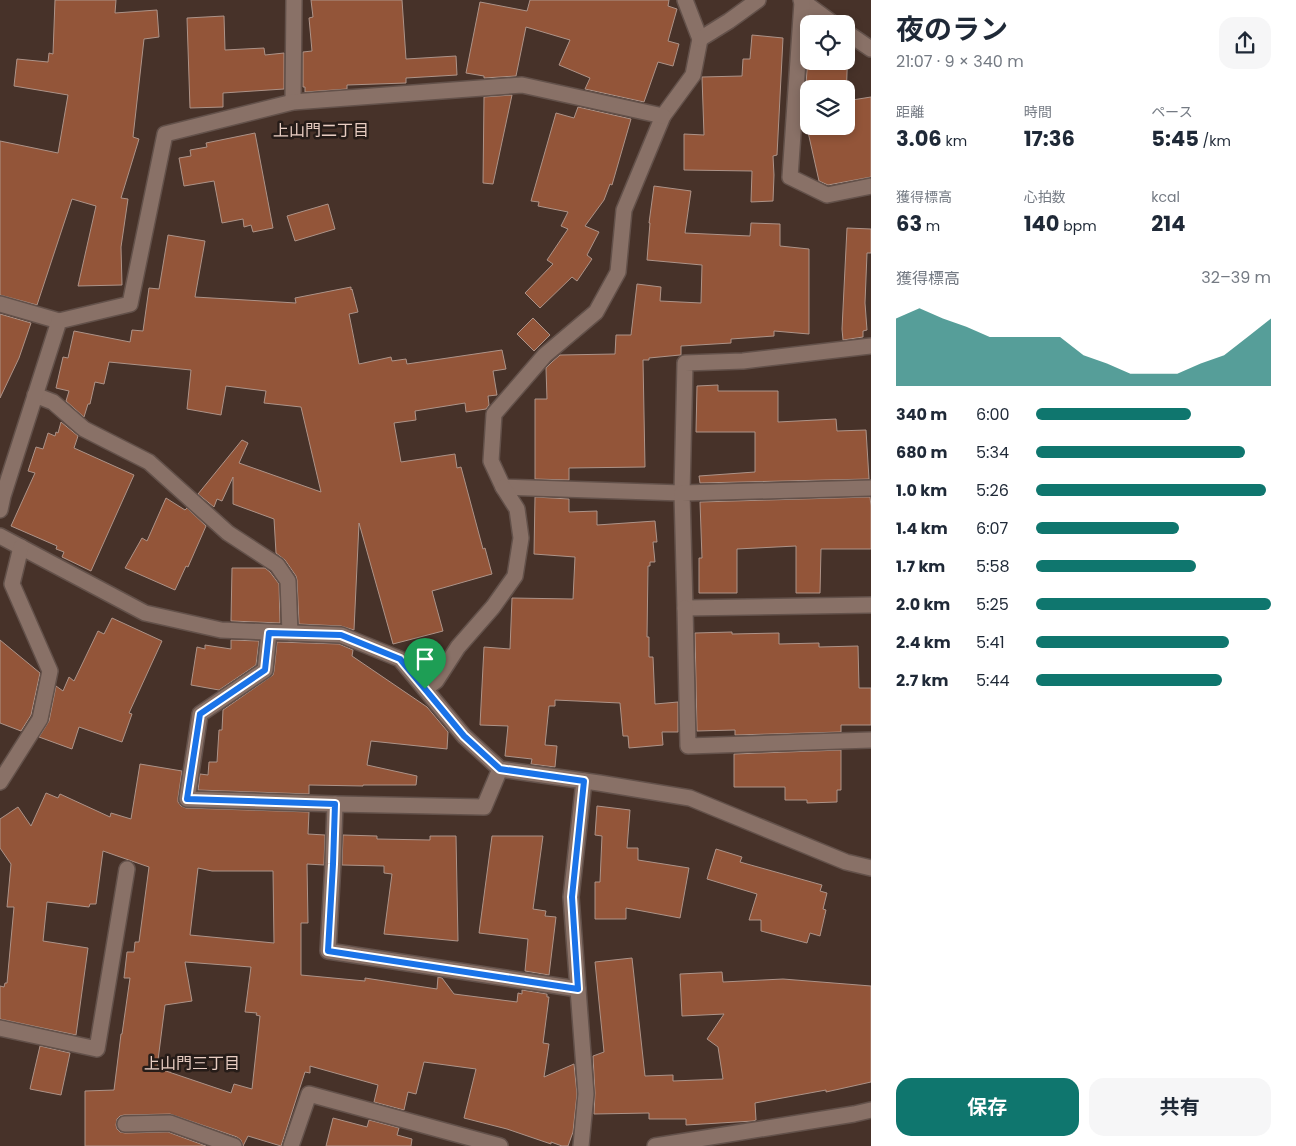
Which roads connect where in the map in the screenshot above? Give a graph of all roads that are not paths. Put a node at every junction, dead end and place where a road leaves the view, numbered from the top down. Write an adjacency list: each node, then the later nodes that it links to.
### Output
1 (294, 0): 9 (street)
2 (684, 0): 7 (street)
3 (758, 0): 7 (street)
4 (801, 1): 5 (street); 11 (street)
5 (821, 15)
6 (855, 38): 8 (street)
7 (700, 39): 10 (street)
8 (871, 49)
9 (293, 102): 10 (street); 13 (street)
10 (663, 116): 16 (street)
11 (871, 186)
12 (0, 304): 13 (street)
13 (59, 321): 15 (street)
14 (871, 346): 18 (street)
15 (35, 395): 19 (street); 26 (street)
16 (503, 487): 18 (street); 27 (street)
17 (871, 488): 18 (street)
18 (682, 493): 24 (street)
19 (0, 510)
20 (0, 536): 21 (street)
21 (21, 547): 22 (street); 25 (street)
22 (6, 587): 31 (street)
23 (871, 605): 24 (street)
24 (685, 608): 28 (street)
25 (269, 633): 26 (street); 32 (street)
26 (290, 634): 27 (street)
27 (425, 689): 29 (street)
28 (871, 740)
29 (500, 769): 30 (street); 32 (street)
30 (584, 781): 33 (street); 35 (street)
31 (0, 782)
32 (335, 804): 35 (street)
33 (871, 868)
34 (127, 869): 36 (street)
35 (578, 989): 42 (street)
36 (0, 1028)
37 (871, 1110): 43 (street)
38 (125, 1124): 39 (street)
39 (234, 1146)
40 (291, 1146): 41 (street)
41 (500, 1146)
42 (581, 1146)
43 (655, 1146)

